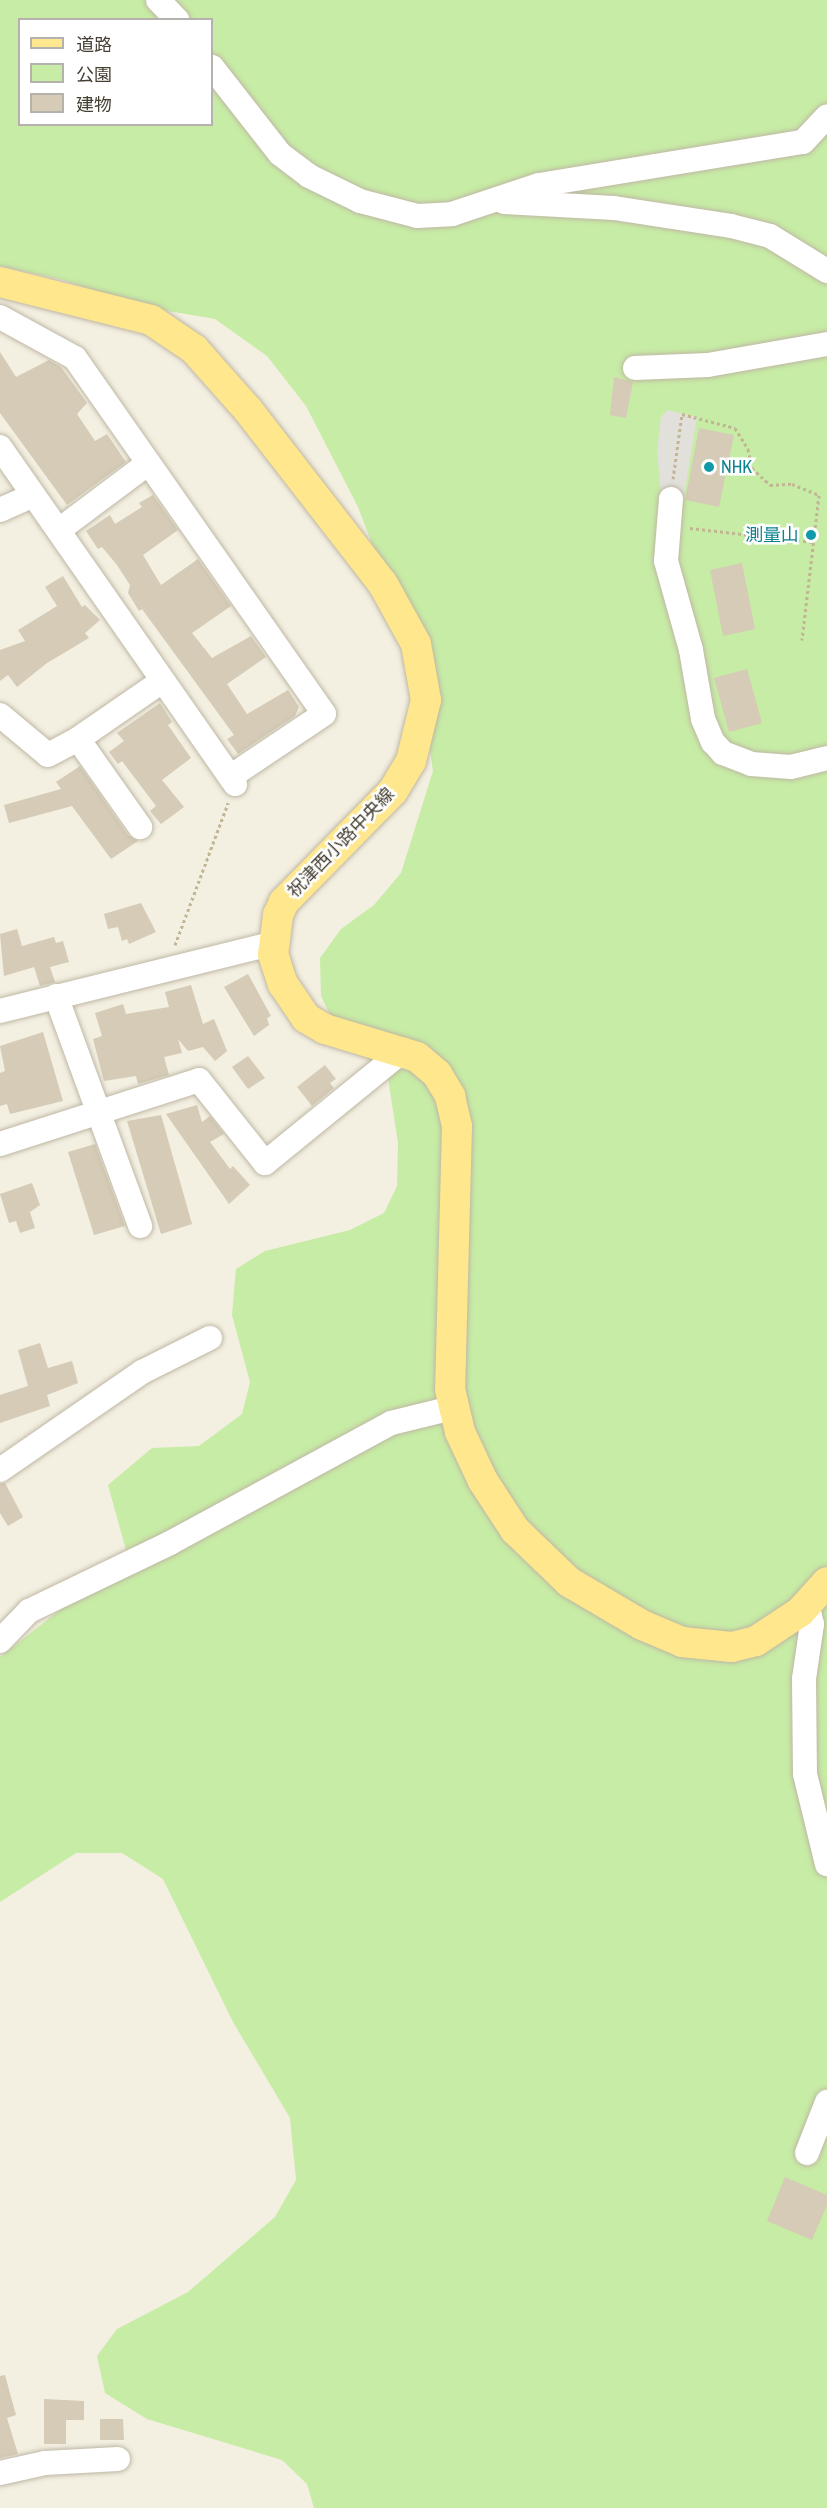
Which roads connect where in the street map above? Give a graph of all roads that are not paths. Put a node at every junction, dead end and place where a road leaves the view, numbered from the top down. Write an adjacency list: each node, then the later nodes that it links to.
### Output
1 (158, 0): 2 (street)
2 (175, 18)
3 (213, 68): 5 (street)
4 (827, 116): 5 (street)
5 (492, 201): 6 (street)
6 (827, 272)
7 (0, 282): 22 (main road, 祝津西小路中央線)
8 (0, 317): 12 (street)
9 (827, 344): 10 (street)
10 (635, 368)
11 (0, 447): 13 (street)
12 (146, 465): 16 (street); 17 (street)
13 (33, 495): 15 (street); 16 (street)
14 (671, 499): 20 (street)
15 (0, 510)
16 (59, 530): 17 (street)
17 (162, 681): 19 (street)
18 (0, 715): 19 (street)
19 (78, 739): 21 (street)
20 (827, 758)
21 (140, 826)
22 (274, 943): 23 (street); 25 (main road, 祝津西小路中央線)
23 (56, 996): 24 (street); 26 (street)
24 (0, 1011)
25 (404, 1050): 26 (street); 30 (main road, 祝津西小路中央線)
26 (98, 1113): 27 (street); 28 (street)
27 (0, 1144)
28 (140, 1226)
29 (210, 1338): 31 (street)
30 (452, 1408): 32 (main road, 祝津西小路中央線); 33 (street)
31 (2, 1461)
32 (817, 1593): 34 (street)
33 (0, 1641)
34 (827, 1864)
35 (827, 2102): 36 (street)
36 (807, 2153)
37 (118, 2459): 38 (street)
38 (0, 2473)

